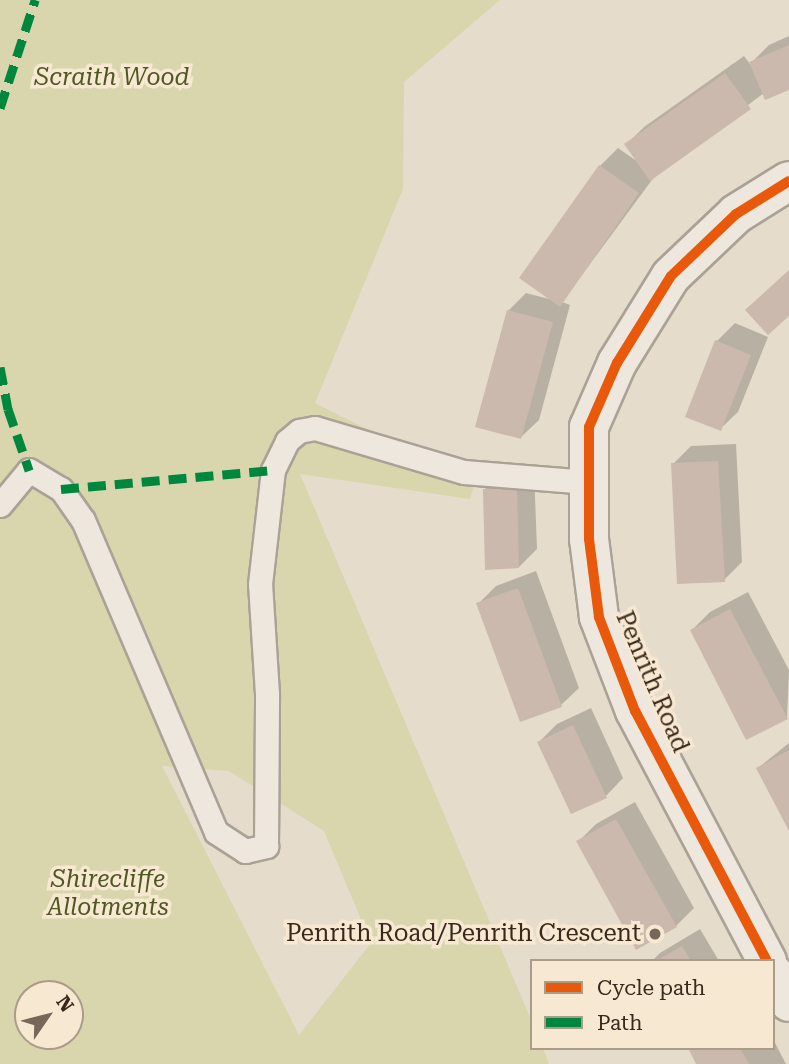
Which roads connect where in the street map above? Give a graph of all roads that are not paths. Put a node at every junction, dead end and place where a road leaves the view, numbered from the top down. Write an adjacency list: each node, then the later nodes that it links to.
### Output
1 (789, 181): 2 (street, Penrith Road)
2 (588, 482): 3 (lane); 4 (street, Penrith Road)
3 (0, 505)
4 (766, 959)
5 (775, 977): 6 (street)
6 (789, 1003)

